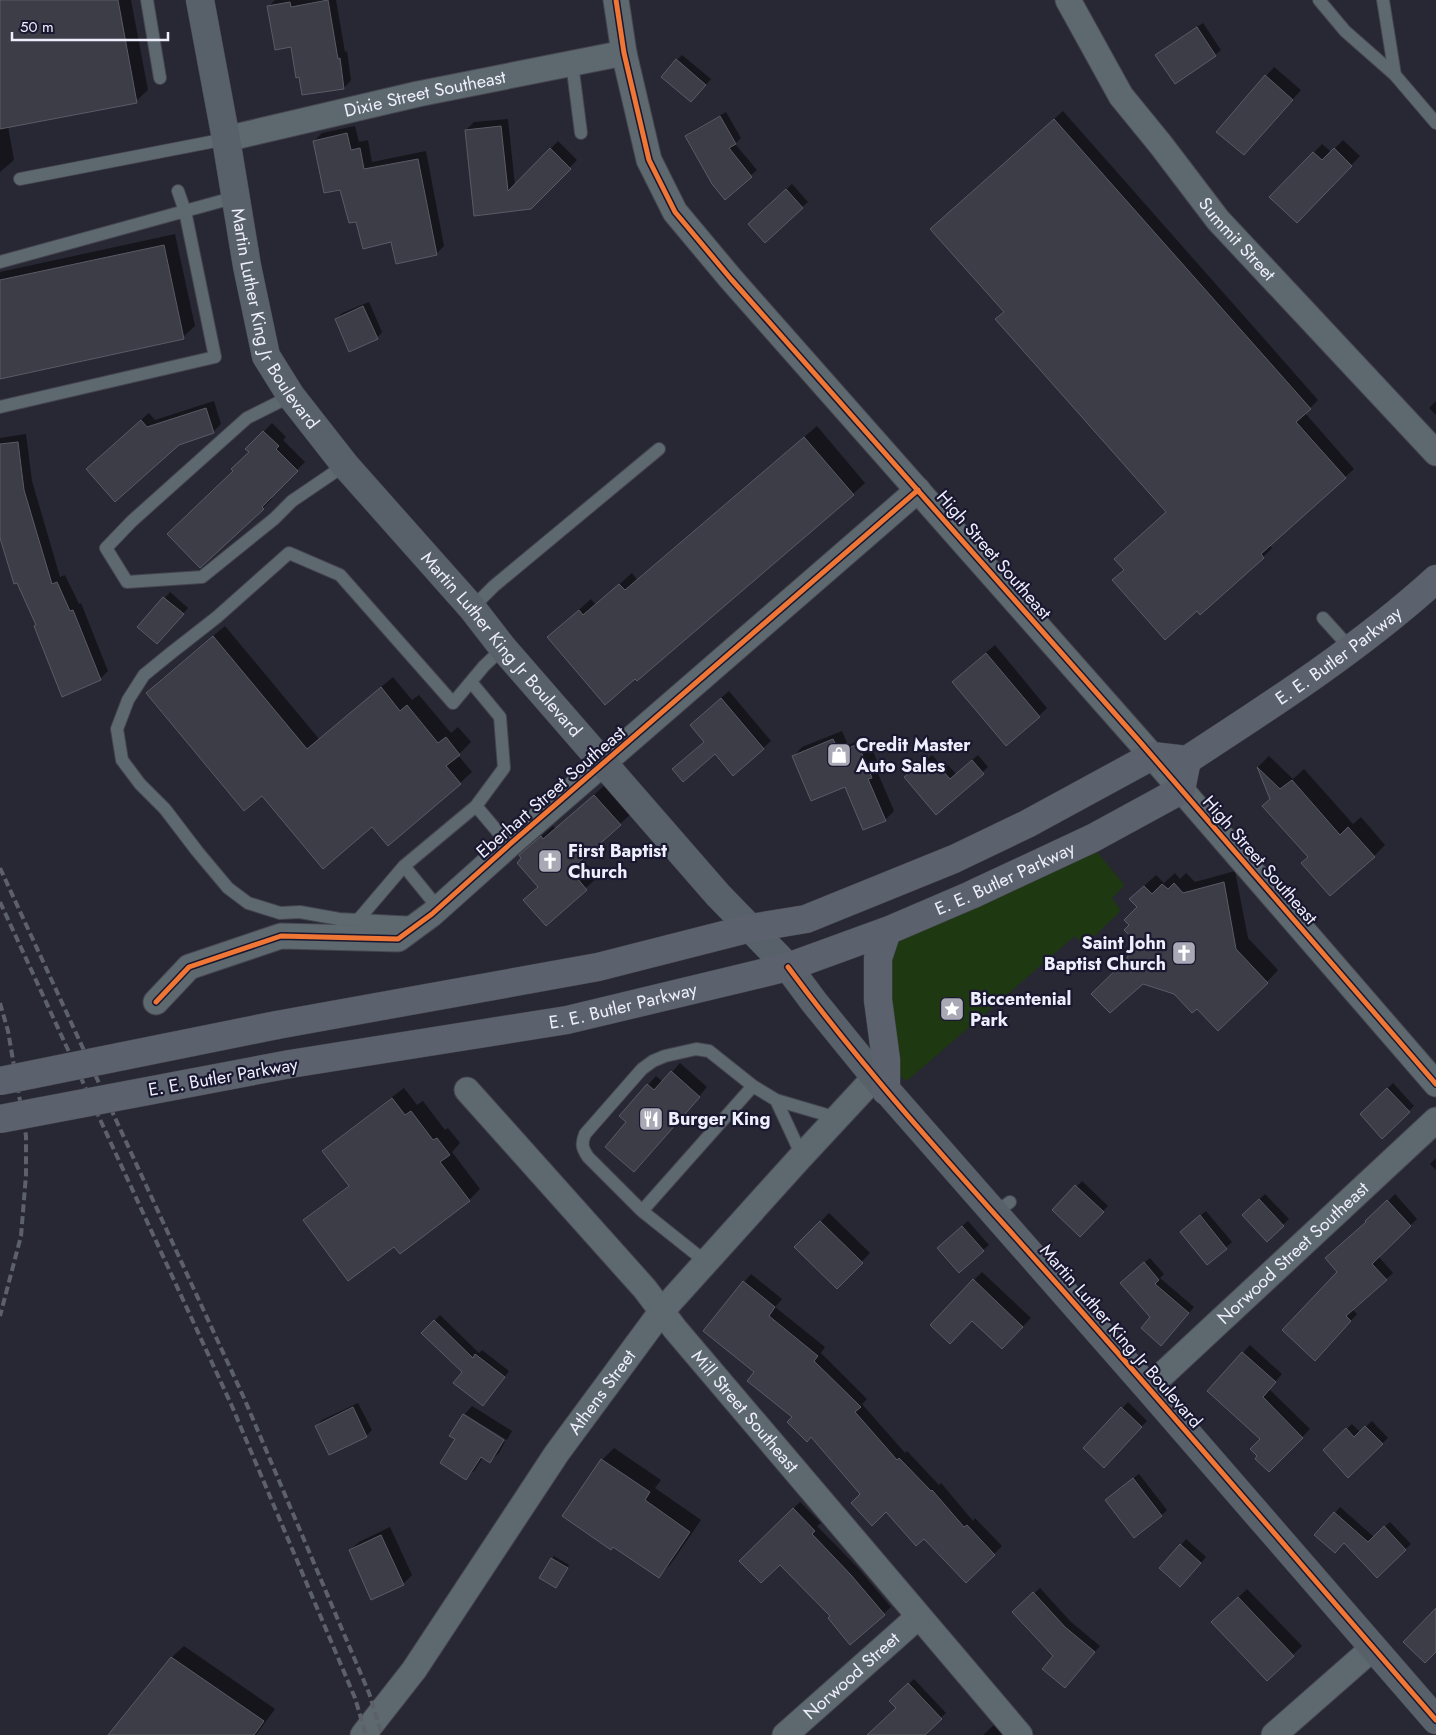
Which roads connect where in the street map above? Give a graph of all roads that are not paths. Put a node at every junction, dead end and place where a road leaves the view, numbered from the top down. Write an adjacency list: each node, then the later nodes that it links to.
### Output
1 (147, 0): 10 (lane)
2 (200, 0): 13 (main road, Martin Luther King Jr Boulevard)
3 (616, 0): 7 (street, High Street Southeast)
4 (1068, 0): 22 (street, Summit Street)
5 (1319, 0): 9 (lane)
6 (1383, 0): 9 (lane)
7 (624, 53): 8 (street, Dixie Street Southeast); 24 (street, High Street Southeast)
8 (572, 63): 12 (lane); 13 (street, Dixie Street Southeast)
9 (1395, 75): 11 (lane)
10 (160, 78)
11 (1436, 123)
12 (582, 133)
13 (226, 138): 14 (lane); 16 (main road, Martin Luther King Jr Boulevard)
14 (20, 179)
15 (178, 191): 17 (lane)
16 (236, 198): 17 (lane); 19 (main road, Martin Luther King Jr Boulevard)
17 (185, 211): 18 (lane); 20 (lane)
18 (0, 262)
19 (291, 396): 23 (main road, Martin Luther King Jr Boulevard); 23 (lane)
20 (0, 407)
21 (659, 449): 26 (lane)
22 (1436, 454)
23 (345, 465): 26 (main road, Martin Luther King Jr Boulevard)
24 (918, 490): 31 (street, High Street Southeast); 33 (street, Eberhart Street Southeast)
25 (1436, 579): 29 (highway, E. E. Butler Parkway)
26 (472, 608): 28 (main road, Martin Luther King Jr Boulevard)
27 (1323, 618): 29 (lane)
28 (503, 648): 30 (lane); 33 (main road, Martin Luther King Jr Boulevard)
29 (1350, 649): 32 (highway, E. E. Butler Parkway)
30 (471, 682): 35 (lane); 39 (lane)
31 (1152, 756): 32 (highway); 34 (street, High Street Southeast); 40 (highway)
32 (1187, 760): 34 (highway)
33 (604, 763): 36 (street, Eberhart Street Southeast); 40 (main road, Martin Luther King Jr Boulevard)
34 (1181, 790): 41 (highway, E. E. Butler Parkway); 46 (street, High Street Southeast)
35 (476, 806): 36 (lane); 37 (lane)
36 (509, 845): 38 (street, Eberhart Street Southeast)
37 (404, 866): 38 (lane); 39 (lane)
38 (429, 916): 39 (lane); 43 (street, Eberhart Street Southeast)
39 (358, 920)
40 (751, 928): 42 (main road, Martin Luther King Jr Boulevard); 44 (highway, bridge)
41 (887, 931): 42 (highway, E. E. Butler Parkway); 45 (highway)
42 (788, 967): 45 (main road, Martin Luther King Jr Boulevard); 51 (highway, E. E. Butler Parkway, bridge)
43 (156, 1002)
44 (0, 1081)
45 (881, 1084): 50 (street, Athens Street); 57 (main road, Martin Luther King Jr Boulevard)
46 (1436, 1084)
47 (753, 1086): 49 (lane); 54 (lane); 54 (lane)
48 (467, 1090): 56 (street, Mill Street Southeast)
49 (776, 1100): 50 (lane); 53 (lane)
50 (837, 1118): 53 (street, Athens Street)
51 (0, 1119)
52 (1436, 1120): 57 (street, Norwood Street Southeast)
53 (802, 1156): 55 (street, Athens Street)
54 (642, 1211): 55 (lane)
55 (706, 1262): 56 (street, Athens Street)
56 (661, 1312): 58 (street, Mill Street Southeast); 61 (street, Athens Street)
57 (1148, 1388): 59 (main road, Martin Luther King Jr Boulevard)
58 (918, 1617): 62 (street, Norwood Street); 63 (street, Mill Street Southeast)
59 (1373, 1648): 60 (main road, Martin Luther King Jr Boulevard); 64 (street)
60 (1436, 1720)
61 (363, 1735)
62 (786, 1735)
63 (1020, 1735)
64 (1274, 1735)

